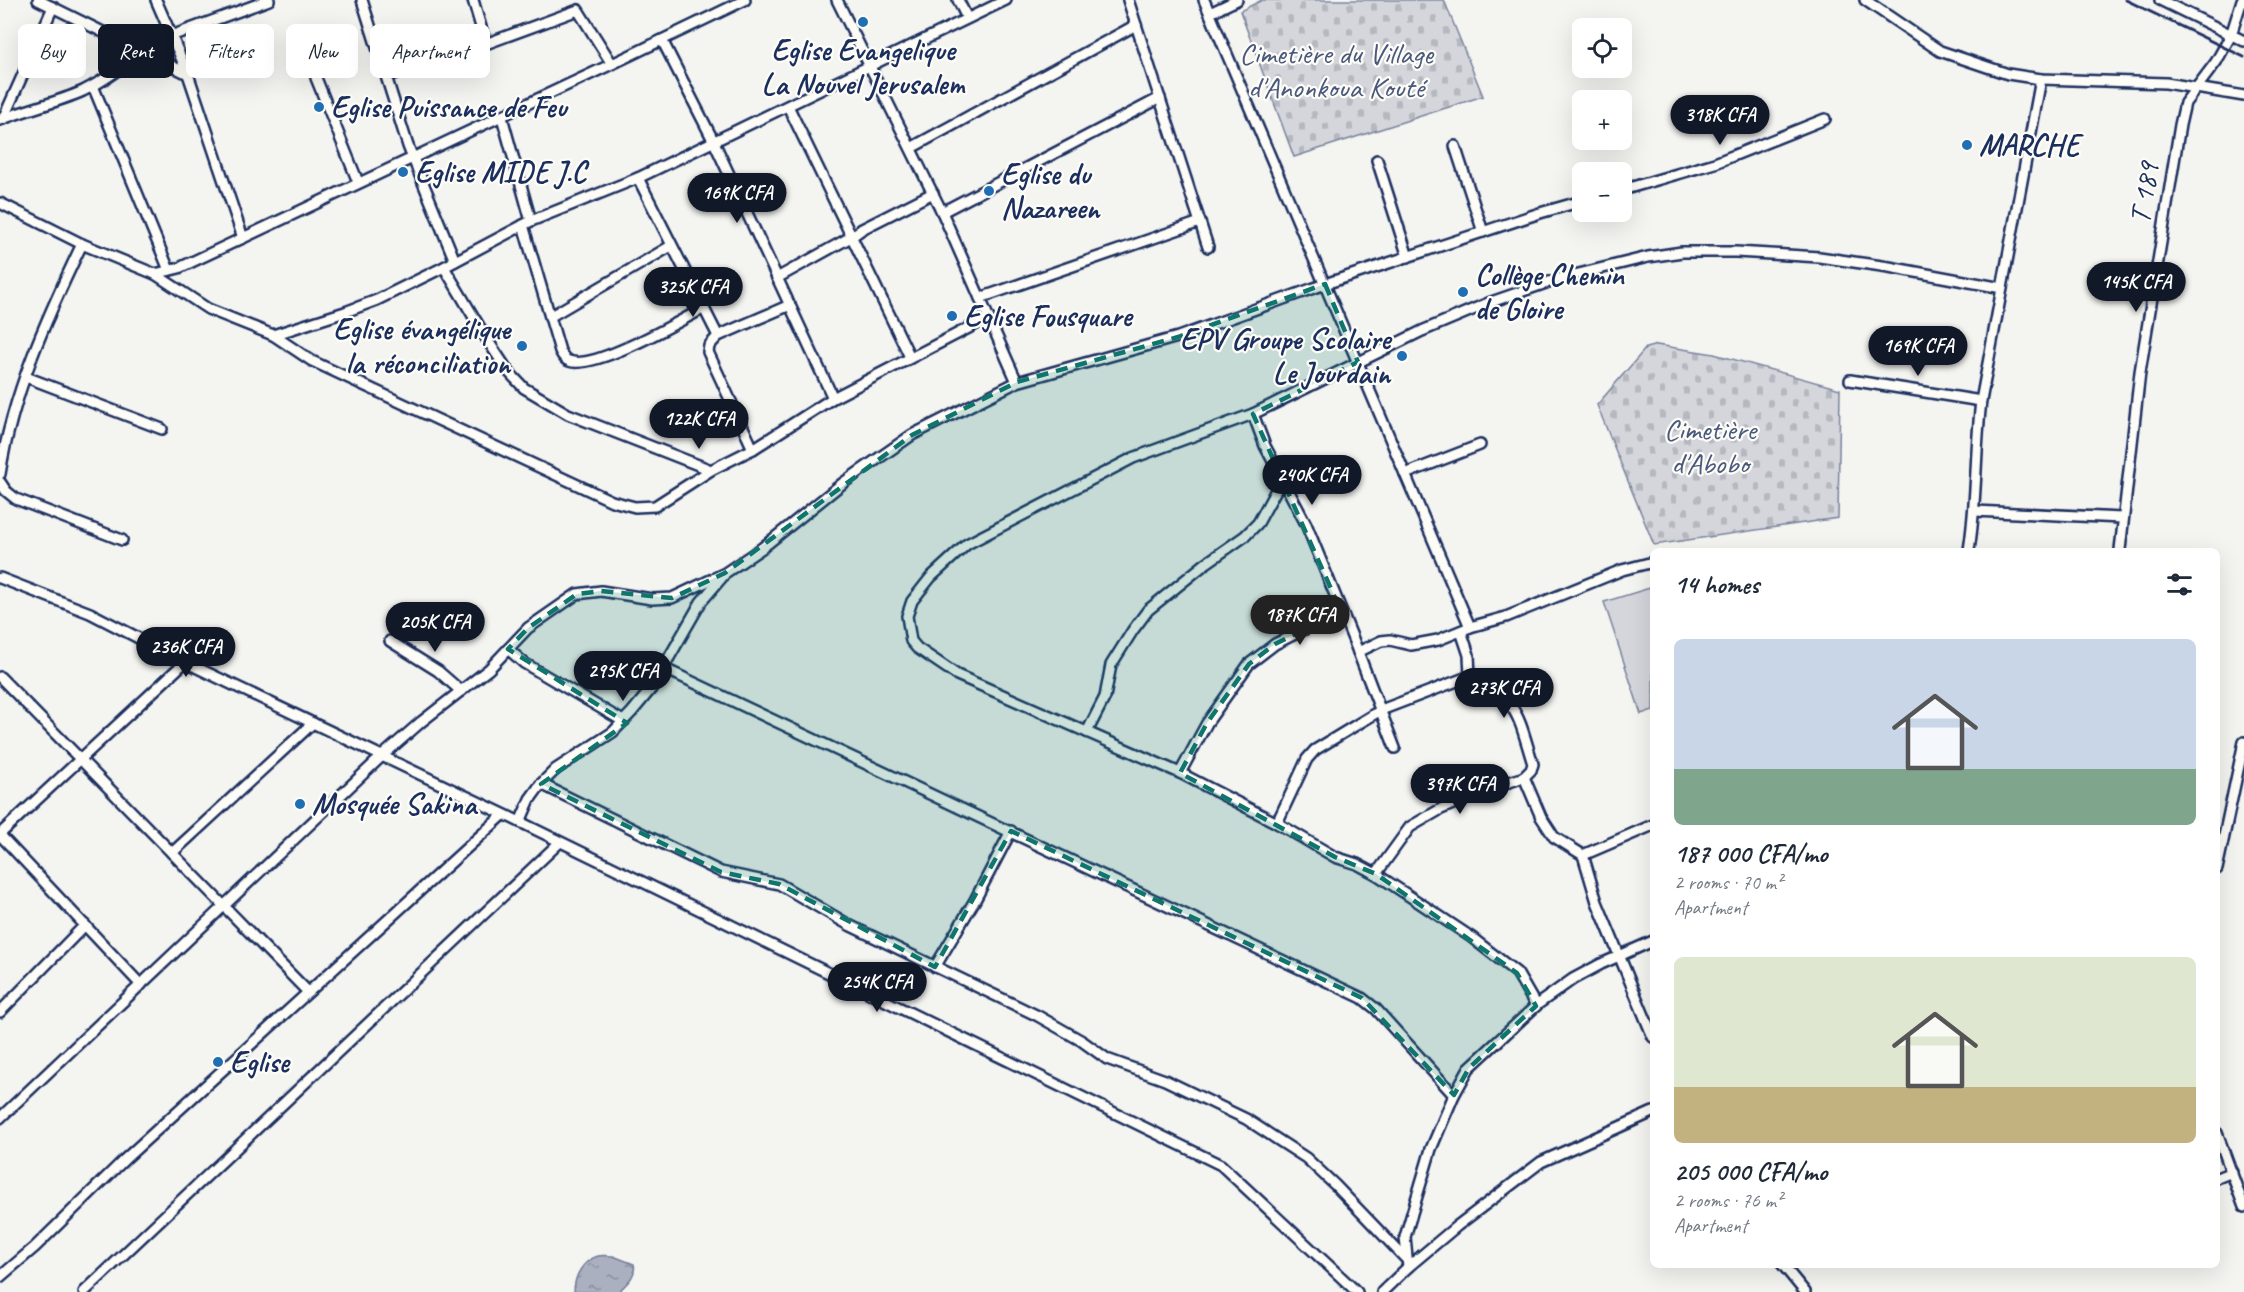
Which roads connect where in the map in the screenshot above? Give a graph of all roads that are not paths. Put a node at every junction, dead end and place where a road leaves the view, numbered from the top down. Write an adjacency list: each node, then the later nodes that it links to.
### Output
1 (38, 0): 16 (street)
2 (156, 0): 19 (street)
3 (268, 0): 24 (street)
4 (362, 0): 20 (street)
5 (473, 0): 21 (street)
6 (745, 0): 26 (street)
7 (837, 0): 31 (street)
8 (958, 0): 18 (street)
9 (1005, 0): 18 (street)
10 (1128, 0): 22 (street)
11 (1204, 0): 17 (street)
12 (1237, 0): 17 (street)
13 (1865, 0): 37 (street)
14 (2160, 0): 25 (street)
15 (2242, 0): 25 (street, T 189)
16 (53, 7): 23 (street); 44 (street)
17 (1210, 13): 72 (street)
18 (967, 18): 31 (street)
19 (166, 24)
20 (370, 24)
21 (480, 24)
22 (1136, 25): 41 (street); 48 (street)
23 (98, 30)
24 (174, 32)
25 (2231, 35): 27 (street); 39 (street, T 189)
26 (662, 40): 30 (street); 46 (street)
27 (2244, 41)
28 (174, 42): 32 (street)
29 (490, 43): 30 (street)
30 (612, 64): 43 (street)
31 (870, 66): 42 (street); 48 (street)
32 (186, 69)
33 (106, 78): 38 (street)
34 (189, 78): 62 (street)
35 (316, 78): 52 (street)
36 (388, 78): 49 (street)
37 (2041, 79): 39 (street); 73 (street)
38 (93, 86): 44 (street); 69 (street)
39 (2194, 89): 40 (street); 98 (street, T 189)
40 (2244, 96)
41 (1160, 98): 57 (street); 58 (street)
42 (788, 106): 46 (street); 61 (street)
43 (502, 117): 49 (street); 59 (street)
44 (1, 119)
45 (1825, 119): 53 (street)
46 (714, 142): 51 (street); 71 (street)
47 (1455, 146): 60 (street)
48 (910, 148): 54 (street)
49 (412, 156): 52 (street); 67 (street)
50 (1377, 160): 66 (street)
51 (638, 178): 59 (street); 64 (street)
52 (358, 182): 62 (street)
53 (1632, 187)
54 (933, 193): 57 (street); 61 (street)
55 (0, 203): 63 (street)
56 (1572, 204): 60 (street)
57 (942, 212): 74 (street)
58 (1200, 222): 65 (street); 74 (street)
59 (527, 223): 67 (street); 77 (street)
60 (1483, 232): 66 (street)
61 (851, 237): 71 (street); 81 (street)
62 (243, 238): 69 (street)
63 (82, 244): 70 (street); 83 (street)
64 (671, 246): 76 (street); 77 (street)
65 (1208, 247)
66 (1407, 257): 72 (street)
67 (455, 261): 68 (street)
68 (444, 267): 79 (street); 92 (street)
69 (169, 270): 70 (street)
70 (155, 274): 79 (street)
71 (777, 278): 75 (street)
72 (1325, 284): 82 (street); 85 (street)
73 (2002, 288): 82 (street); 87 (street)
74 (980, 298): 78 (street)
75 (790, 304): 80 (street); 86 (street)
76 (704, 308): 77 (street); 80 (street)
77 (551, 316)
78 (988, 318): 81 (street); 85 (street)
79 (273, 335): 92 (street)
80 (718, 336): 91 (street)
81 (910, 357): 86 (street)
82 (1358, 362): 88 (street); 94 (street)
83 (26, 377): 89 (street); 93 (street)
84 (1850, 380): 87 (street)
85 (1017, 382): 103 (street)
86 (833, 398): 91 (street)
87 (1981, 401): 97 (street)
88 (1253, 414): 95 (street); 118 (street)
89 (162, 429)
90 (1479, 445): 94 (street)
91 (753, 449): 92 (street)
92 (711, 470)
93 (0, 474)
94 (1405, 474): 106 (street)
95 (1282, 480): 105 (street); 118 (street)
96 (0, 482): 99 (street)
97 (1975, 511): 98 (street); 100 (street)
98 (2122, 518): 101 (street, T 189)
99 (122, 540)
100 (1970, 548)
101 (2120, 548)
102 (1650, 563): 106 (street)
103 (725, 573): 108 (street); 111 (street)
104 (0, 579): 110 (street)
105 (1341, 611): 109 (street); 123 (street)
106 (1466, 629): 109 (street); 112 (street)
107 (390, 641): 114 (street)
108 (508, 649): 114 (street); 116 (street)
109 (1359, 652): 115 (street)
110 (185, 662): 117 (street); 122 (street)
111 (663, 668): 116 (street); 130 (street)
112 (1470, 676): 115 (street); 124 (street)
113 (0, 677): 122 (street)
114 (461, 691): 121 (street)
115 (1381, 710): 120 (street); 128 (street)
116 (623, 721): 125 (street)
117 (313, 723): 121 (street); 133 (street)
118 (1087, 732): 123 (street)
119 (2244, 742): 135 (street)
120 (1395, 748)
121 (381, 757): 126 (street); 137 (street)
122 (81, 759): 131 (street); 133 (street)
123 (1180, 773): 128 (street)
124 (1524, 777): 134 (street); 136 (street)
125 (541, 784): 127 (street); 141 (street)
126 (502, 816): 127 (street); 143 (street)
127 (520, 822): 132 (street)
128 (1276, 823): 136 (street)
129 (1650, 826): 134 (street)
130 (1011, 831): 141 (street); 147 (street)
131 (0, 835): 138 (street)
132 (559, 843): 157 (street); 158 (street)
133 (172, 853): 137 (street)
134 (1583, 855): 140 (street)
135 (2220, 855)
136 (1376, 874): 144 (street)
137 (224, 906): 142 (street); 143 (street)
138 (85, 925): 142 (street); 145 (street)
139 (1650, 942): 140 (street)
140 (1620, 955): 144 (street); 146 (street)
141 (935, 968): 154 (street)
142 (141, 985): 149 (street)
143 (309, 992): 156 (street)
144 (1536, 1006): 147 (street)
145 (0, 1011)
146 (1650, 1030)
147 (1454, 1095): 154 (street)
148 (1650, 1113): 154 (street)
149 (0, 1118)
150 (2220, 1141): 151 (street)
151 (2232, 1172): 152 (street); 153 (street)
152 (2220, 1177)
153 (2244, 1207)
154 (1407, 1263): 159 (street)
155 (1785, 1268): 160 (street)
156 (0, 1277)
157 (84, 1292)
158 (1357, 1292)
159 (1382, 1292)
160 (1805, 1292)

